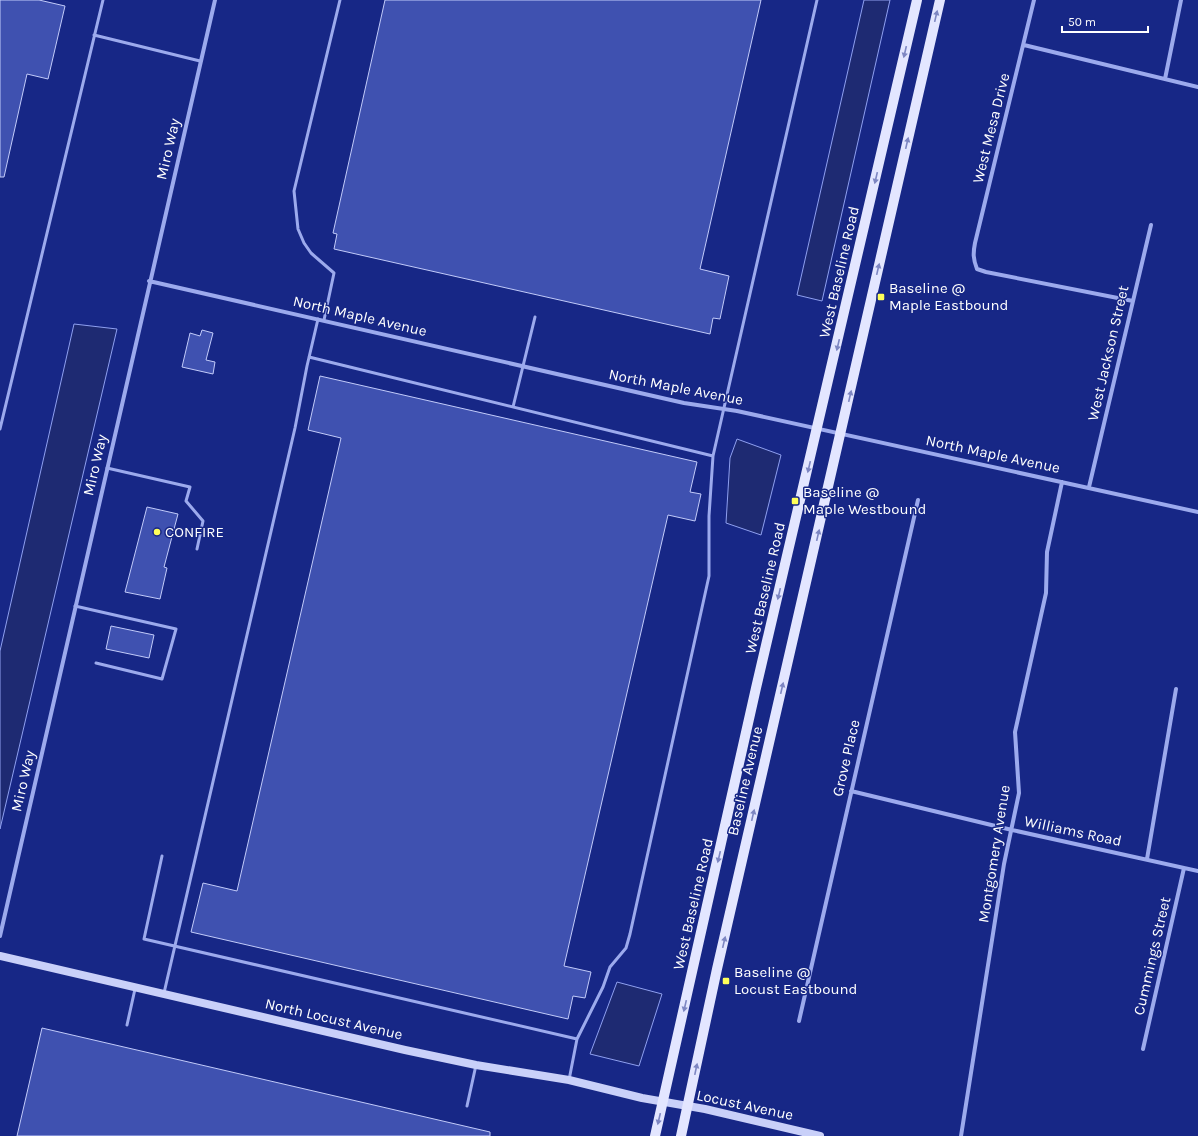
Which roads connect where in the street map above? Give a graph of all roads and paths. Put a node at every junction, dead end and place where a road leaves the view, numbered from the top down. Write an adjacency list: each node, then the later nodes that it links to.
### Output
1 (102, 0): 9 (lane)
2 (215, 0): 11 (street, Miro Way)
3 (340, 0): 19 (lane)
4 (817, 0): 23 (lane)
5 (917, 0): 25 (main road, West Baseline Road, one-way to 25)
6 (940, 0): 26 (main road, one-way to 6)
7 (1034, 0): 10 (street, West Mesa Drive)
8 (1181, 0): 12 (street)
9 (94, 35): 11 (lane); 24 (lane)
10 (1024, 45): 12 (street); 16 (street, West Mesa Drive)
11 (200, 61): 15 (street, Miro Way)
12 (1165, 79): 13 (street)
13 (1198, 86)
14 (1150, 225): 16 (street, West Jackson Street)
15 (149, 281): 18 (street, North Maple Avenue); 28 (street, Miro Way)
16 (1133, 301): 30 (street, West Jackson Street)
17 (535, 317): 21 (lane)
18 (318, 319): 19 (street, North Maple Avenue); 20 (lane)
19 (324, 320): 21 (street, North Maple Avenue)
20 (309, 357): 22 (lane); 44 (lane)
21 (522, 366): 22 (lane); 23 (street, North Maple Avenue)
22 (512, 407): 27 (lane)
23 (725, 409): 25 (street, North Maple Avenue); 27 (lane)
24 (0, 429)
25 (818, 429): 26 (street, North Maple Avenue); 54 (main road, West Baseline Road, one-way to 54)
26 (841, 434): 29 (street, North Maple Avenue); 56 (main road, Baseline Avenue, one-way to 26)
27 (713, 456): 50 (lane)
28 (107, 468): 33 (lane); 34 (street, Miro Way)
29 (1062, 482): 30 (street, North Maple Avenue); 38 (street, Montgomery Avenue)
30 (1089, 487): 32 (street, North Maple Avenue)
31 (918, 500): 37 (street, Grove Place)
32 (1198, 512)
33 (197, 549)
34 (76, 606): 35 (lane); 43 (street, Miro Way)
35 (96, 663)
36 (1176, 689): 40 (street)
37 (851, 791): 38 (street, Williams Road); 48 (street, Grove Place)
38 (1012, 830): 40 (street, Williams Road); 60 (street, Montgomery Avenue)
39 (162, 856): 44 (lane)
40 (1148, 859): 41 (street, Williams Road)
41 (1184, 868): 42 (street, Williams Road); 51 (street, Cummings Street)
42 (1198, 871)
43 (0, 936)
44 (175, 946): 47 (lane); 50 (lane)
45 (0, 956): 46 (street, North Locust Avenue)
46 (136, 987): 47 (street, North Locust Avenue); 49 (lane)
47 (164, 993): 52 (street, North Locust Avenue)
48 (799, 1021)
49 (127, 1024)
50 (577, 1039): 53 (lane)
51 (1143, 1049)
52 (476, 1065): 53 (street, North Locust Avenue); 55 (lane)
53 (569, 1080): 54 (street, North Locust Avenue)
54 (663, 1101): 56 (street, Locust Avenue); 57 (main road, West Baseline Road, one-way to 57)
55 (467, 1106)
56 (688, 1107): 58 (main road, Baseline Avenue); 59 (street, Locust Avenue)
57 (656, 1136)
58 (681, 1136)
59 (820, 1136)
60 (962, 1136)

